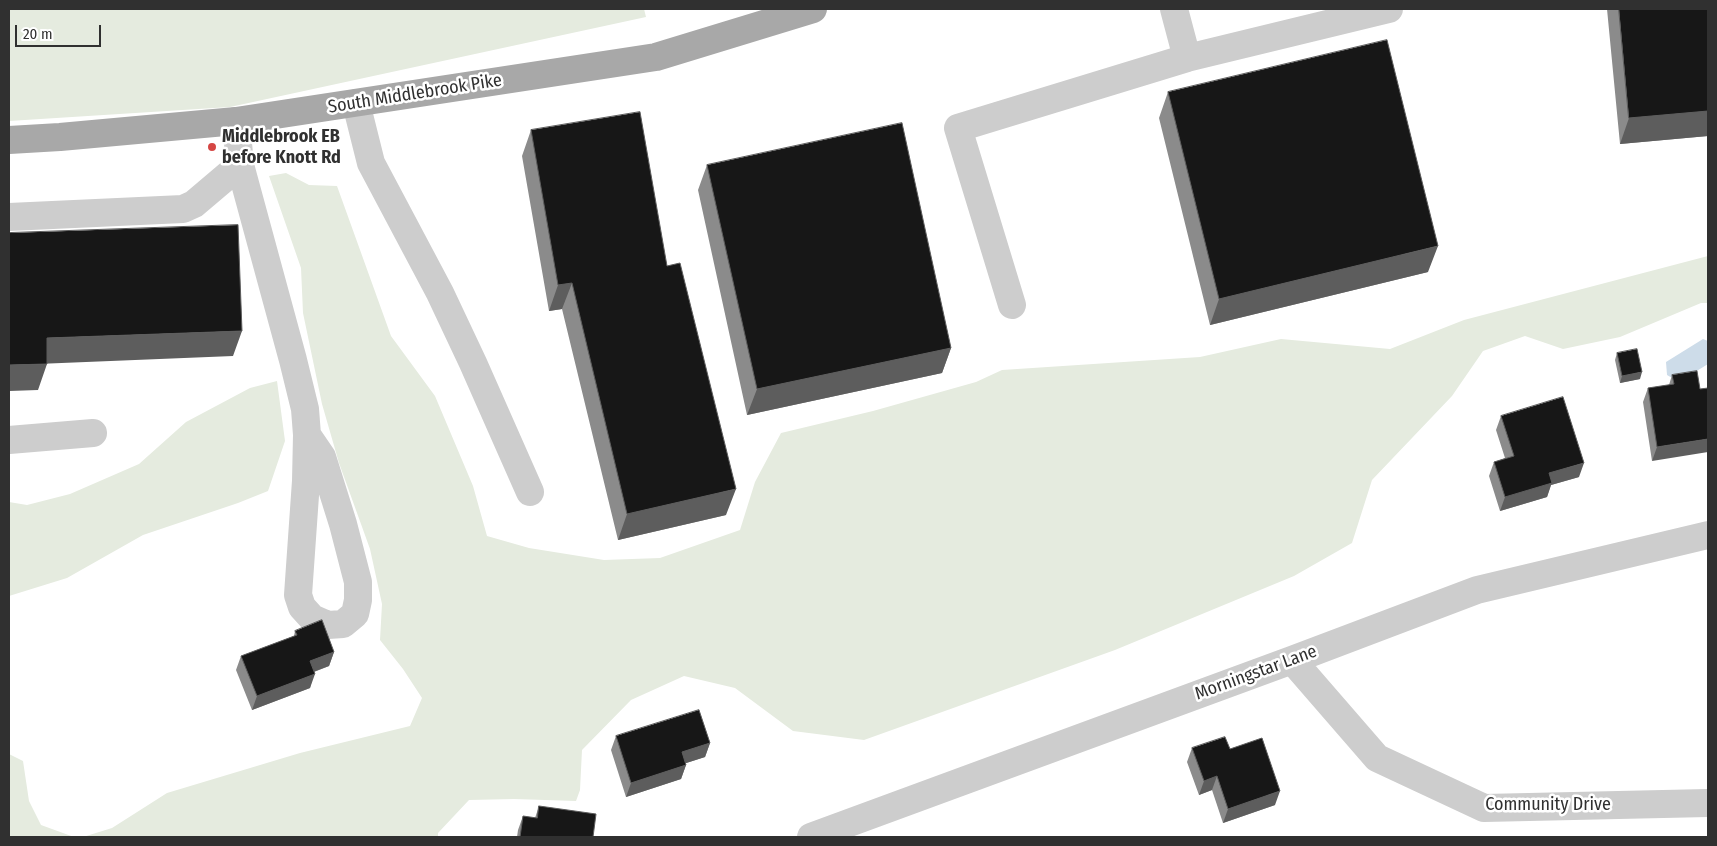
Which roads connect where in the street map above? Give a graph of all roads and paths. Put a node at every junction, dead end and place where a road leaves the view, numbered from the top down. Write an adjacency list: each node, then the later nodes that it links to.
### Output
1 (813, 9): 5 (main road, South Middlebrook Pike)
2 (1174, 9): 4 (street)
3 (1389, 9): 4 (street)
4 (1187, 58): 10 (street)
5 (356, 103): 6 (main road, South Middlebrook Pike); 14 (street)
6 (236, 121): 7 (main road, South Middlebrook Pike); 8 (street)
7 (9, 140)
8 (240, 165): 9 (street); 12 (street)
9 (9, 217)
10 (1012, 305)
11 (93, 433): 13 (street)
12 (307, 435): 12 (street)
13 (9, 440)
14 (530, 492)
15 (1708, 535): 16 (street, Morningstar Lane)
16 (1292, 660): 17 (street, Community Drive); 18 (street, Morningstar Lane)
17 (1708, 803)
18 (810, 837)

